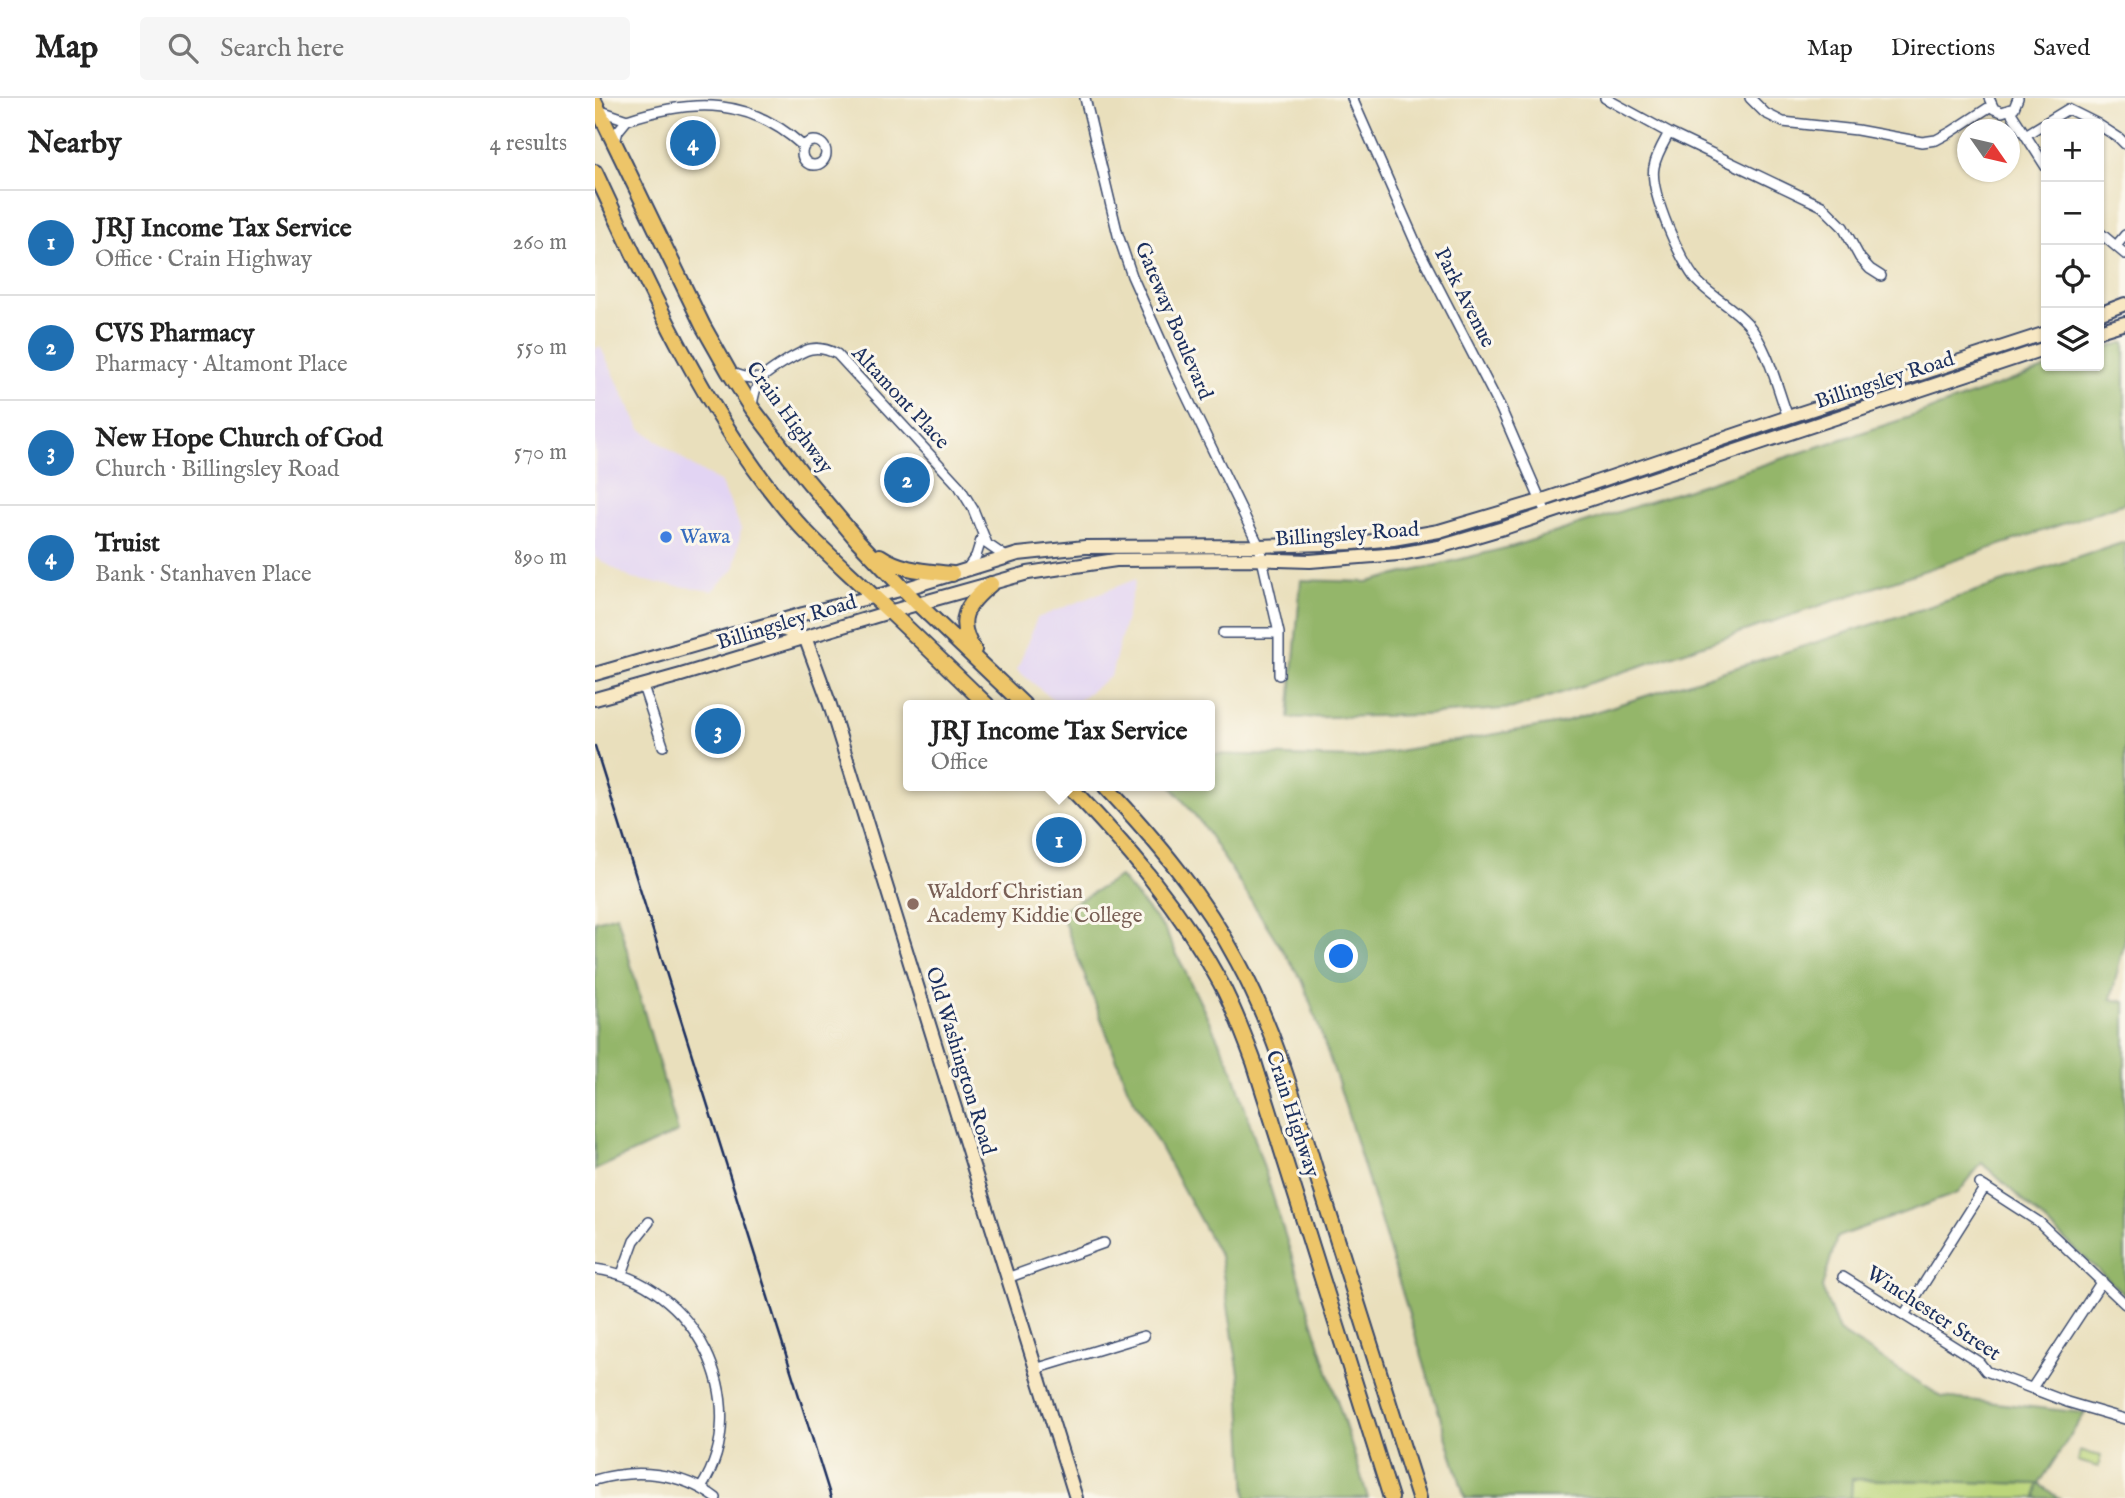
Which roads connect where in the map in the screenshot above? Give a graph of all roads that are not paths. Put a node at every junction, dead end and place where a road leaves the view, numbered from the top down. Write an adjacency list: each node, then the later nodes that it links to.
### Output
1 (1085, 98): 39 (street, Gateway Boulevard)
2 (1352, 98): 35 (street, Park Avenue)
3 (1605, 98): 14 (street)
4 (1750, 98): 6 (street)
5 (2018, 98): 8 (street)
6 (1990, 102): 8 (street)
7 (597, 106): 11 (street); 16 (highway, Crain Highway)
8 (2010, 111): 15 (street)
9 (2052, 119): 10 (street)
10 (2088, 119)
11 (627, 120): 16 (street); 18 (street)
12 (2041, 125): 15 (street)
13 (2104, 128): 17 (street)
14 (1669, 132): 24 (street); 34 (street)
15 (2027, 134): 19 (street)
16 (615, 144): 31 (highway, Crain Highway)
17 (2125, 144)
18 (803, 146)
19 (2041, 158)
20 (595, 172): 46 (highway)
21 (2125, 235): 23 (street)
22 (2104, 236): 23 (street)
23 (2122, 252)
24 (1881, 276)
25 (2125, 304): 26 (main road)
26 (2104, 312)
27 (2125, 323): 28 (main road)
28 (2104, 329)
29 (2041, 335): 34 (main road, Billingsley Road)
30 (2041, 350): 36 (main road, Billingsley Road)
31 (729, 372): 32 (street); 33 (highway, Crain Highway)
32 (760, 379): 33 (street); 37 (street, Altamont Place)
33 (753, 408): 38 (highway, Crain Highway)
34 (1788, 417): 35 (main road, Billingsley Road)
35 (1540, 500): 36 (street, Park Avenue); 39 (main road, Billingsley Road)
36 (1546, 513): 41 (main road, Billingsley Road)
37 (982, 537): 40 (street); 42 (street)
38 (858, 541): 43 (highway); 45 (highway, Crain Highway)
39 (1259, 546): 40 (main road, Billingsley Road); 41 (street, Gateway Boulevard)
40 (1006, 557): 42 (main road, Billingsley Road)
41 (1263, 559): 44 (main road, Billingsley Road); 50 (street, Gateway Boulevard)
42 (967, 569): 43 (main road, Billingsley Road)
43 (952, 573): 45 (main road, Billingsley Road)
44 (991, 584): 47 (main road, Billingsley Road); 54 (highway)
45 (904, 589): 46 (main road, Billingsley Road); 47 (highway, Crain Highway)
46 (873, 596): 48 (highway); 49 (main road, Billingsley Road)
47 (918, 604): 48 (main road, Billingsley Road); 54 (highway, Crain Highway)
48 (889, 612): 52 (main road, Billingsley Road); 59 (highway)
49 (757, 627): 52 (main road); 53 (main road, Billingsley Road)
50 (1279, 633): 51 (street); 56 (street, Gateway Boulevard)
51 (1223, 634)
52 (805, 637): 57 (main road, Billingsley Road); 69 (main road, Old Washington Road)
53 (637, 662): 55 (main road, Billingsley Road); 57 (main road)
54 (984, 666): 60 (highway, Crain Highway)
55 (595, 674)
56 (1279, 675)
57 (643, 686): 58 (main road, Billingsley Road); 61 (street)
58 (595, 699)
59 (982, 700)
60 (1019, 700)
61 (663, 746)
62 (1074, 791): 81 (highway, Crain Highway)
63 (1110, 791): 82 (highway, Crain Highway)
64 (649, 1222): 67 (street)
65 (1104, 1243): 69 (street)
66 (595, 1269): 67 (street)
67 (622, 1274): 78 (street)
68 (1843, 1276): 72 (street, Winchester Street)
69 (1007, 1278): 74 (main road, Old Washington Road)
70 (2102, 1281): 71 (street); 72 (street); 75 (street)
71 (2125, 1304)
72 (1904, 1315): 75 (street, Winchester Street)
73 (1145, 1336): 74 (street)
74 (1035, 1369): 80 (main road, Old Washington Road)
75 (2032, 1388): 76 (street, Winchester Street)
76 (2125, 1419)
77 (595, 1480): 78 (street)
78 (701, 1488): 79 (street)
79 (716, 1498)
80 (1076, 1498)
81 (1391, 1498)
82 (1419, 1498)

